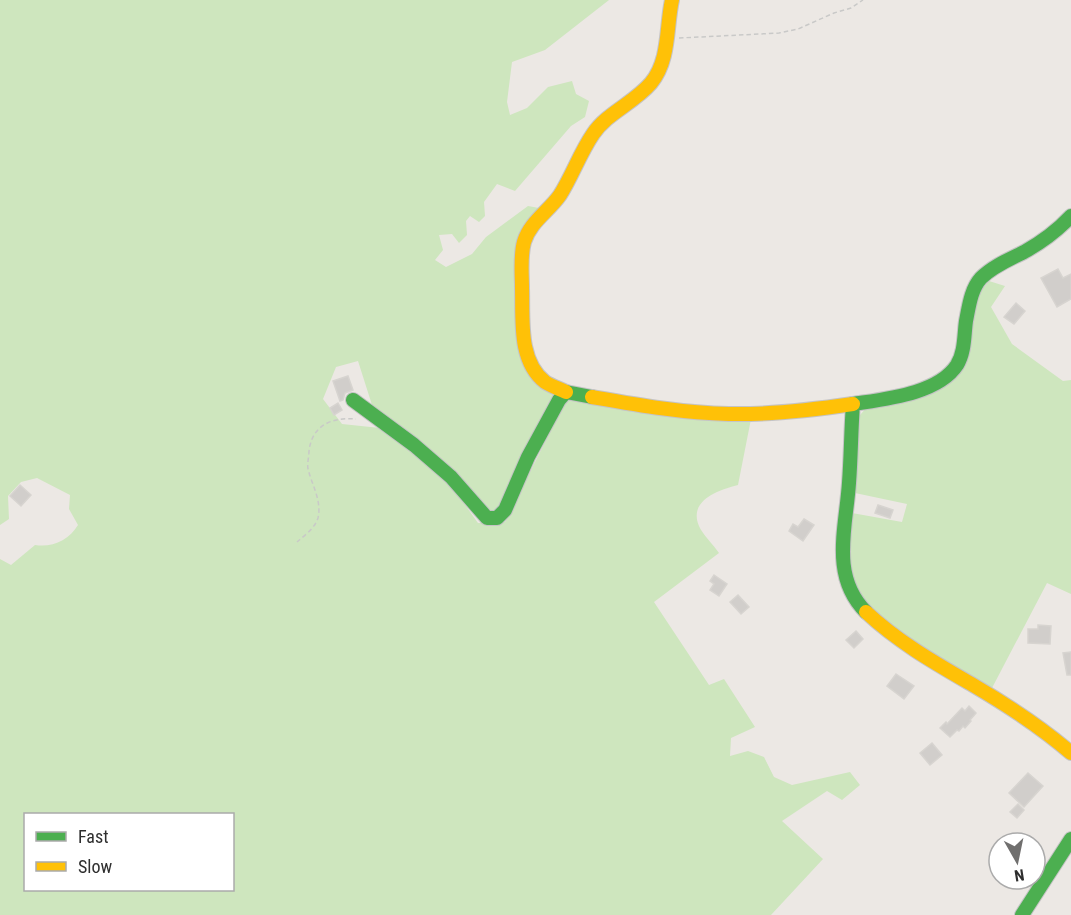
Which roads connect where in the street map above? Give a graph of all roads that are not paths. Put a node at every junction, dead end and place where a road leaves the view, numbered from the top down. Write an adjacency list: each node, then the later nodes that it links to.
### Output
1 (672, 0): 3 (street)
2 (1071, 216): 5 (street)
3 (566, 392): 4 (street); 5 (street)
4 (353, 400)
5 (853, 404): 6 (street)
6 (1071, 753)
7 (1071, 839): 8 (street)
8 (1022, 915)

